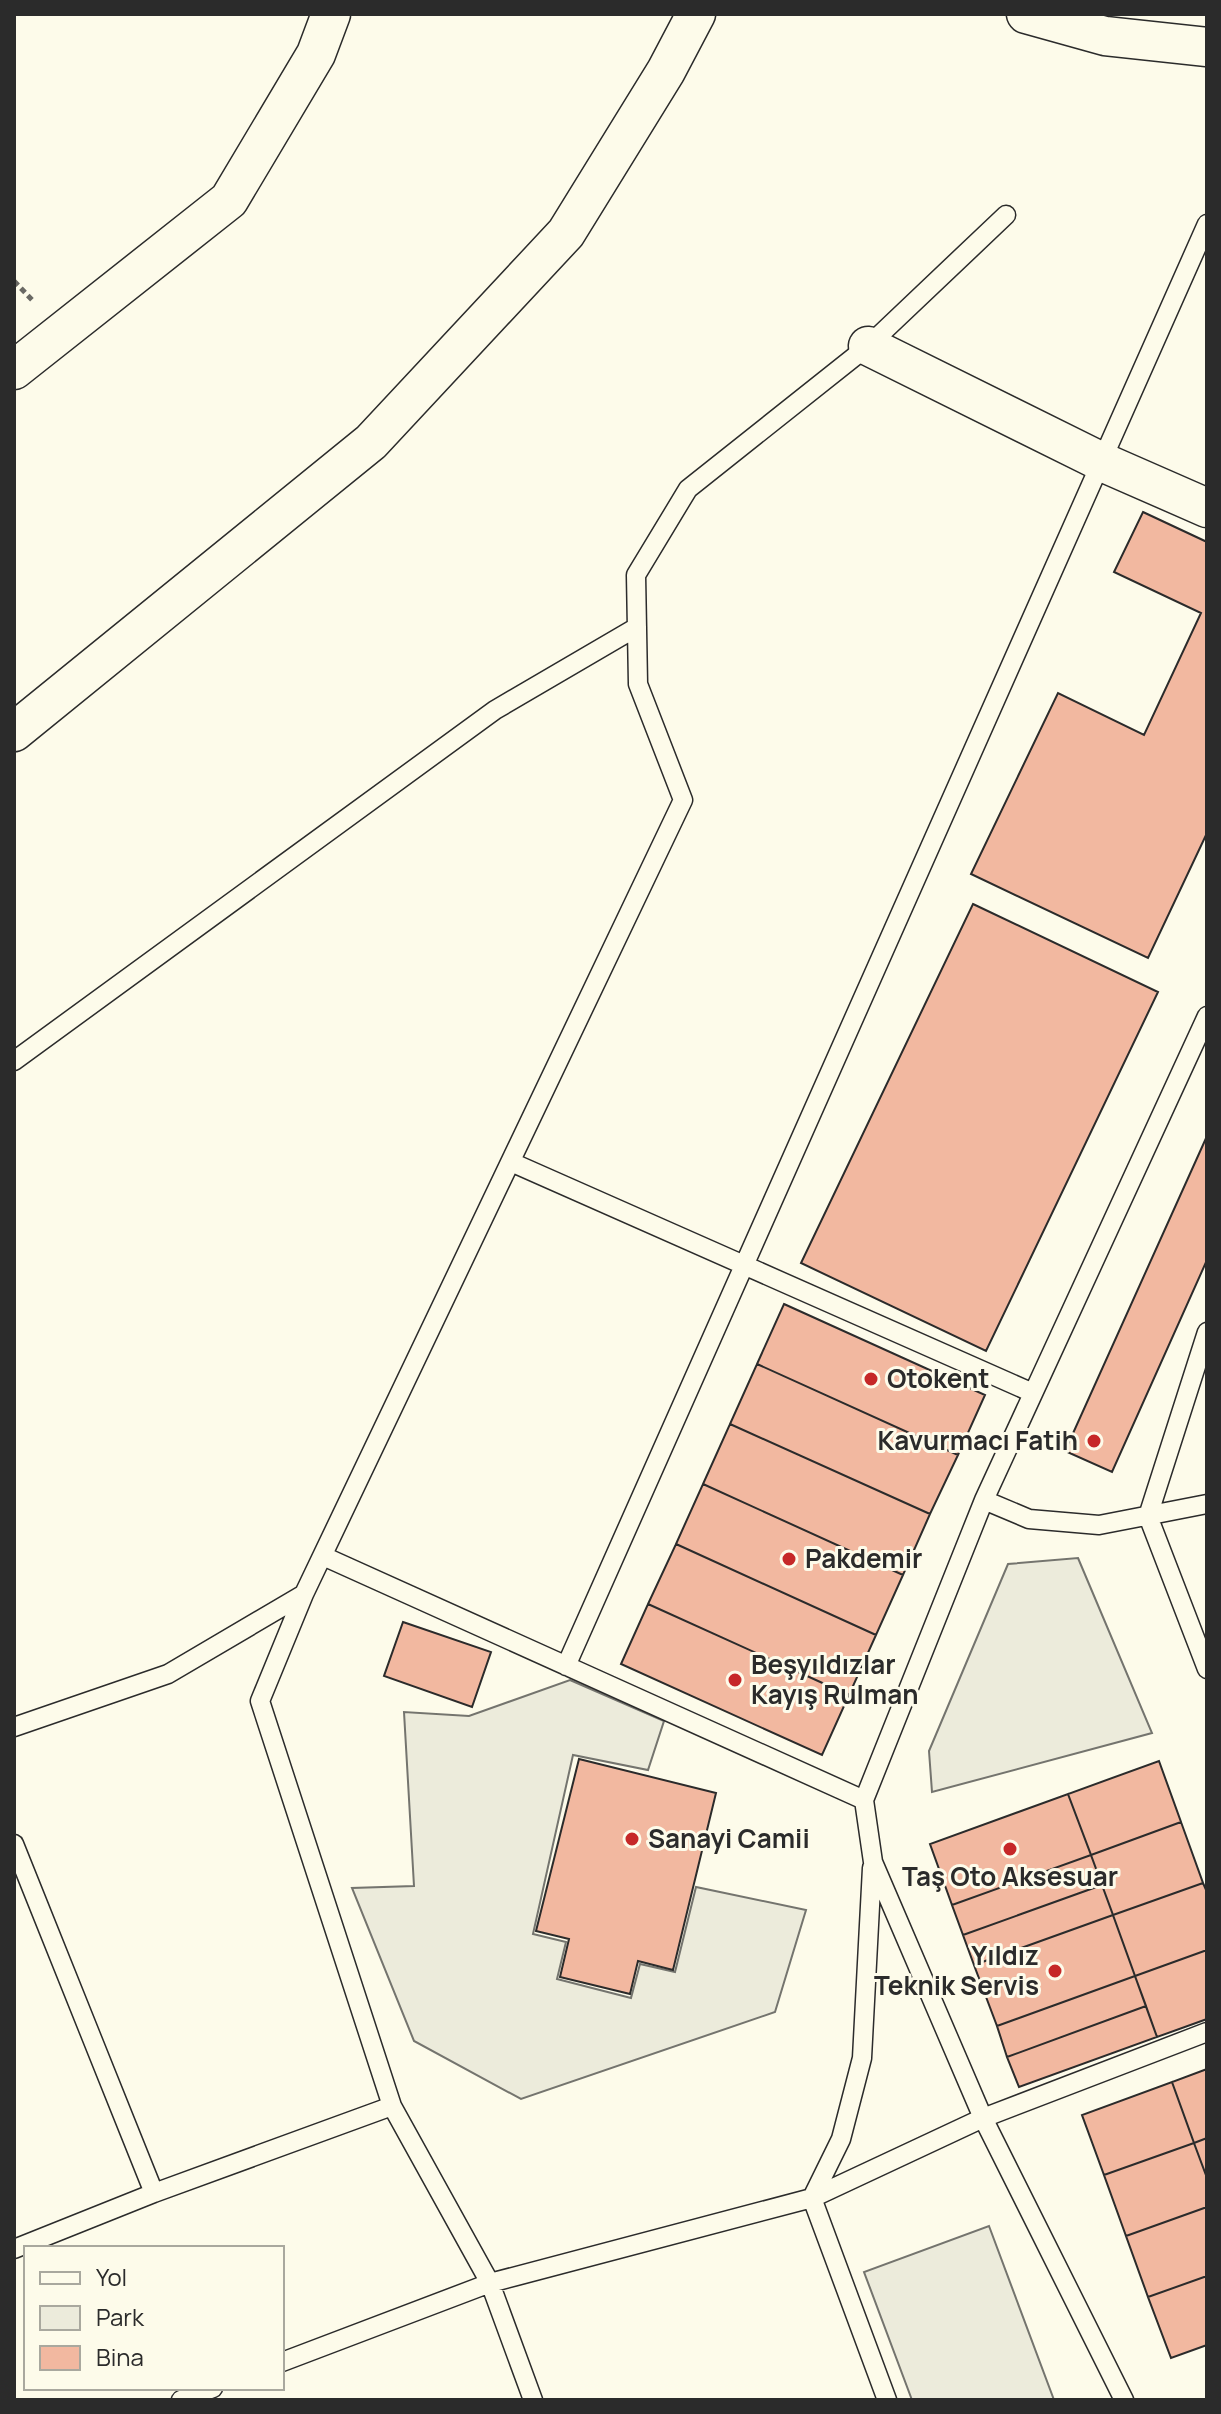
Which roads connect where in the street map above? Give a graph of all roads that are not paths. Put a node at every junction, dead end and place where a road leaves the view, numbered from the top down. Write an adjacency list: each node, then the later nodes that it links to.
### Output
1 (331, 14): 8 (street)
2 (696, 14): 12 (street)
3 (1026, 14): 4 (street)
4 (1207, 47)
5 (1006, 215): 7 (lane)
6 (1207, 224): 9 (lane)
7 (868, 346): 9 (street); 11 (lane)
8 (14, 370)
9 (1102, 462): 10 (street); 16 (lane)
10 (1207, 508)
11 (637, 627): 14 (lane); 15 (lane)
12 (14, 732)
13 (1207, 1016): 18 (lane)
14 (14, 1061)
15 (511, 1162): 16 (lane); 22 (lane)
16 (744, 1266): 18 (lane); 24 (lane)
17 (1207, 1332): 21 (lane)
18 (1033, 1393): 19 (lane)
19 (984, 1500): 21 (lane); 27 (lane)
20 (1207, 1504): 21 (lane)
21 (1148, 1516): 25 (lane)
22 (323, 1556): 23 (lane); 24 (lane)
23 (304, 1594): 26 (lane); 31 (lane)
24 (566, 1666): 27 (lane)
25 (1207, 1669)
26 (14, 1727)
27 (864, 1800): 29 (lane)
28 (14, 1844): 33 (lane)
29 (873, 1862): 32 (lane); 34 (lane)
30 (1207, 2032): 32 (lane)
31 (392, 2106): 33 (lane); 36 (lane)
32 (983, 2118): 34 (lane); 42 (lane)
33 (154, 2193): 35 (lane)
34 (812, 2198): 36 (lane); 41 (lane)
35 (14, 2249)
36 (490, 2283): 37 (lane); 40 (lane)
37 (284, 2361)
38 (208, 2390): 39 (lane)
39 (181, 2400)
40 (533, 2400)
41 (887, 2400)
42 (1124, 2400)

